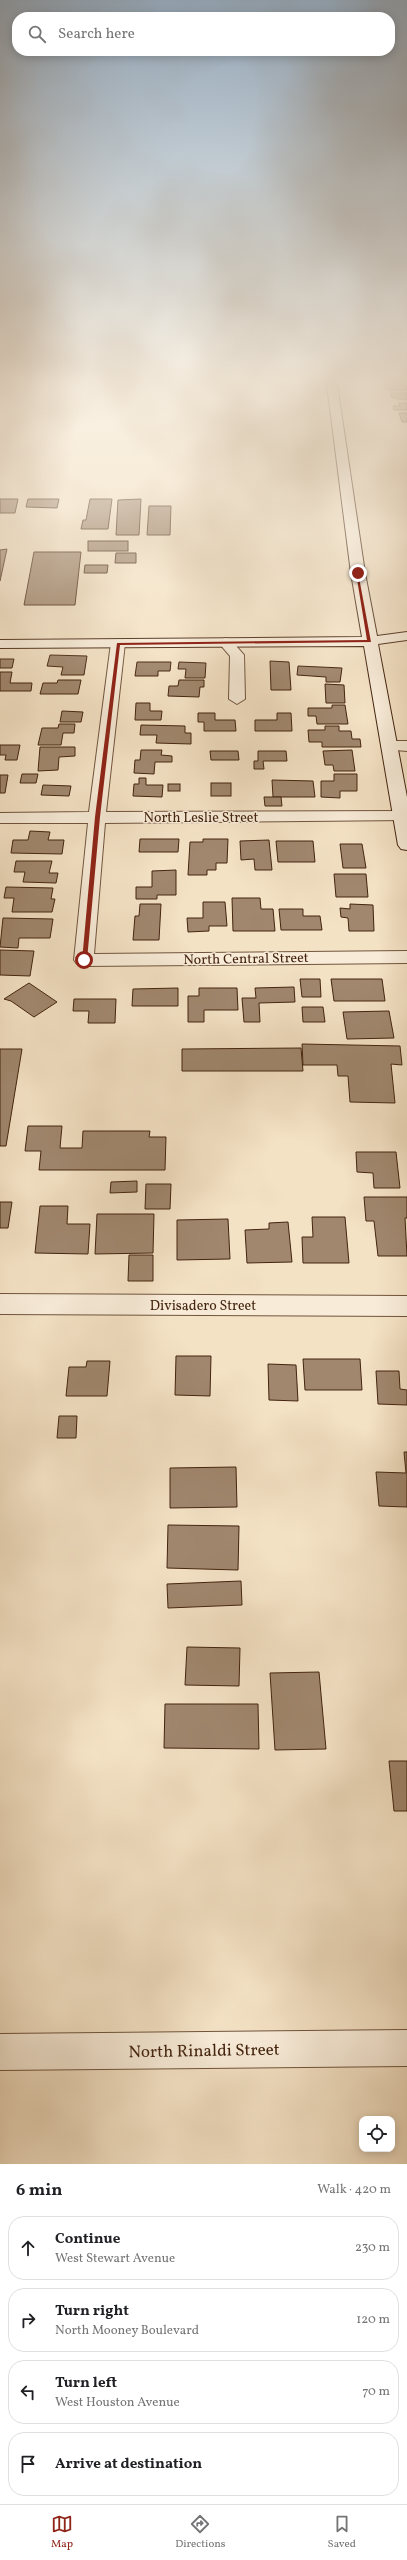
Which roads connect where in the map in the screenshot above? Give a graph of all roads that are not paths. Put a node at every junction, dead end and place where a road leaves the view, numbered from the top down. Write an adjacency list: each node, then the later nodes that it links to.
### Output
1 (345, 478): 3 (main road)
2 (407, 636): 3 (main road)
3 (369, 641): 4 (main road); 7 (main road); 9 (main road)
4 (225, 642): 6 (main road); 8 (street)
5 (0, 644): 6 (main road)
6 (118, 644): 12 (street)
7 (407, 646)
8 (237, 699)
9 (389, 746): 10 (street); 11 (main road)
10 (407, 746)
11 (402, 816): 12 (street, North Leslie Street); 14 (main road)
12 (97, 817): 13 (street, North Leslie Street); 15 (street, North Central Street)
13 (0, 818)
14 (407, 845)
15 (407, 957)
16 (0, 1304): 17 (street, Divisadero Street)
17 (407, 1306)
18 (407, 2048): 19 (street, North Rinaldi Street)
19 (0, 2052)

